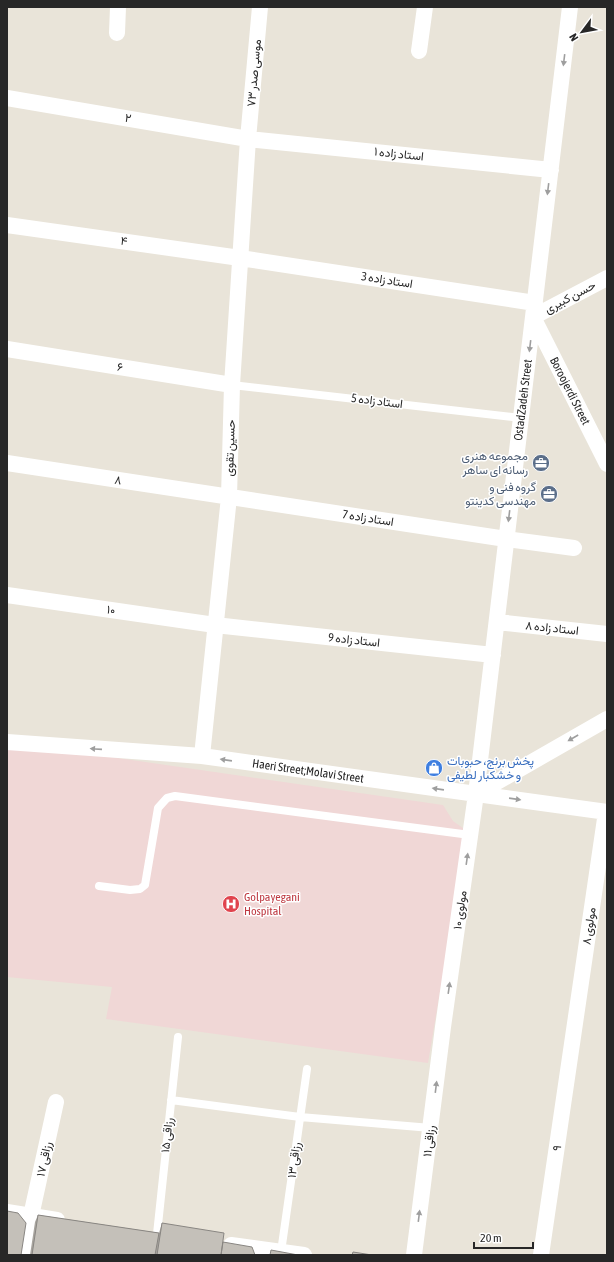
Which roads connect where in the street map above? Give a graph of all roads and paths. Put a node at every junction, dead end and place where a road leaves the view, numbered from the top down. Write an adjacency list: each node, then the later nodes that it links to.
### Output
1 (118, 7): 5 (street)
2 (260, 7): 8 (street, موسی صدر ۷۳)
3 (425, 7): 6 (street)
4 (570, 7): 9 (street, OstadZadeh Street, one-way to 9)
5 (117, 33)
6 (419, 51)
7 (7, 98): 8 (street, ۲)
8 (248, 139): 9 (street, استاد زاده ۱); 11 (street, حسین تقوی)
9 (551, 170): 13 (street, OstadZadeh Street, one-way to 13)
10 (7, 225): 11 (street, ۴)
11 (240, 258): 13 (street, استاد زاده 3); 15 (street, حسین تقوی)
12 (607, 278): 13 (street, حسن کبیری)
13 (534, 310): 16 (street, OstadZadeh Street, one-way to 16); 18 (street, Boroojerdi Street)
14 (7, 349): 15 (street, ۶)
15 (232, 385): 16 (lane, استاد زاده 5); 19 (street, حسین تقوی)
16 (521, 418): 20 (street, OstadZadeh Street, one-way to 20)
17 (7, 462): 19 (street, ۸)
18 (607, 464)
19 (229, 497): 20 (street, استاد زاده 7); 24 (street, حسین تقوی)
20 (506, 539): 21 (street, استاد زاده 7); 23 (street, OstadZadeh Street)
21 (574, 548)
22 (7, 594): 24 (street, ۱۰)
23 (496, 622): 25 (street, استاد زاده ۸); 26 (street, OstadZadeh Street)
24 (215, 625): 26 (street, استاد زاده 9); 29 (street, حسین تقوی)
25 (607, 634)
26 (492, 655): 30 (street, OstadZadeh Street)
27 (607, 719): 30 (street, one-way to 30)
28 (7, 742): 29 (street, Haeri Street;Molavi Street, one-way to 28)
29 (202, 756): 30 (street, Haeri Street;Molavi Street, one-way to 29)
30 (476, 794): 31 (street, Haeri Street;Molavi Street, one-way to 31); 32 (street, مولوی ۱۰)
31 (606, 812): 36 (street, مولوی ۸)
32 (470, 835): 33 (lane); 34 (street, مولوی ۱۰, one-way to 32)
33 (99, 886)
34 (443, 1027): 41 (street, رزاقی ۱۱, one-way to 34)
35 (178, 1037): 38 (lane, رزاقی ۱۵)
36 (573, 1041): 52 (street, ۹)
37 (306, 1069): 40 (lane, رزاقی ۱۳)
38 (171, 1100): 40 (lane); 45 (lane, رزاقی ۱۵)
39 (56, 1102): 43 (street, رزاقی ۱۷)
40 (300, 1117): 41 (lane); 48 (lane, رزاقی ۱۳)
41 (431, 1128): 51 (street, رزاقی ۱۱, one-way to 41)
42 (7, 1212): 43 (street)
43 (31, 1216): 44 (street); 49 (street, رزاقی ۱۷)
44 (70, 1221)
45 (156, 1234)
46 (216, 1242): 47 (street)
47 (260, 1252): 48 (street)
48 (282, 1252): 50 (street)
49 (26, 1255)
50 (304, 1255)
51 (414, 1255)
52 (541, 1255)

